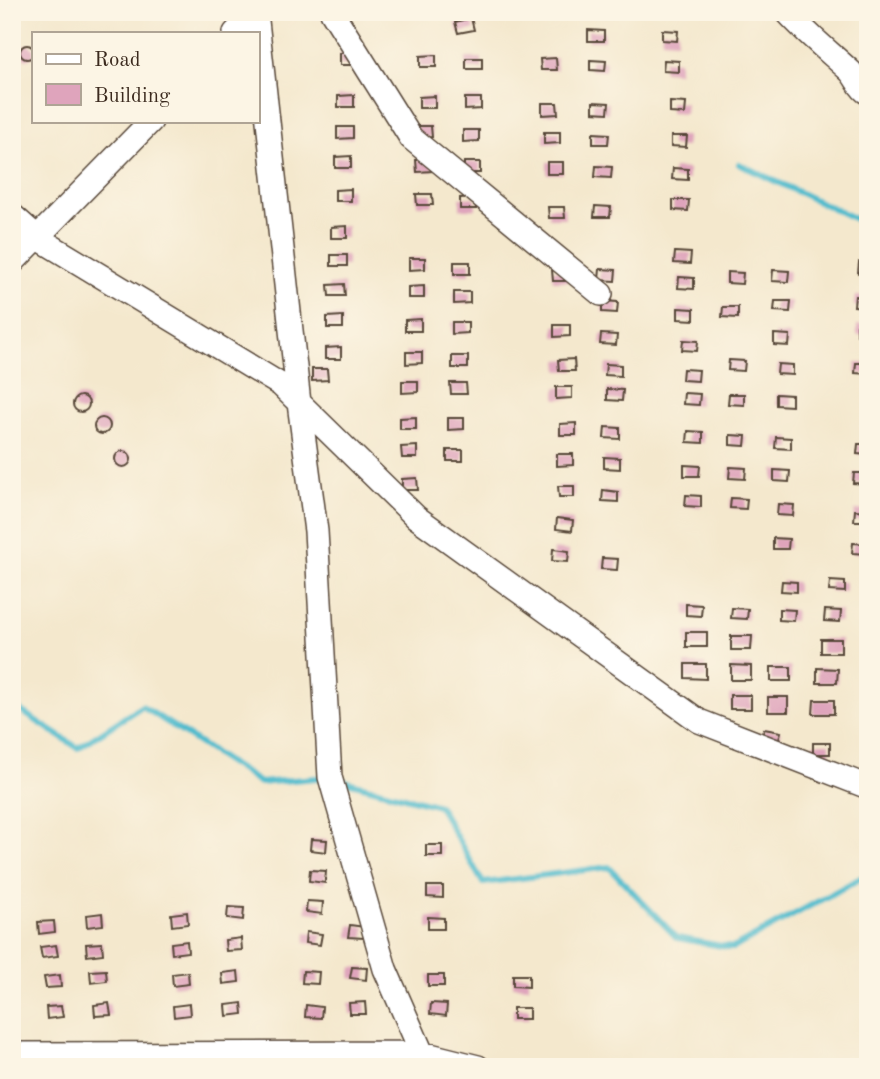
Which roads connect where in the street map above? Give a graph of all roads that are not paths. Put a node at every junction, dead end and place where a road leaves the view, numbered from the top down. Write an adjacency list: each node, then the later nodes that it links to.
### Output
1 (255, 12): 4 (street); 5 (street)
2 (332, 12): 12 (street)
3 (787, 12): 7 (street)
4 (235, 32)
5 (257, 32)
6 (259, 48): 13 (street)
7 (868, 93)
8 (150, 122): 10 (street)
9 (12, 215): 10 (street)
10 (38, 238): 11 (street); 13 (street)
11 (12, 263)
12 (601, 293)
13 (299, 403): 14 (street); 16 (street)
14 (868, 787)
15 (12, 1054): 16 (street)
16 (425, 1060): 17 (street)
17 (478, 1067)

